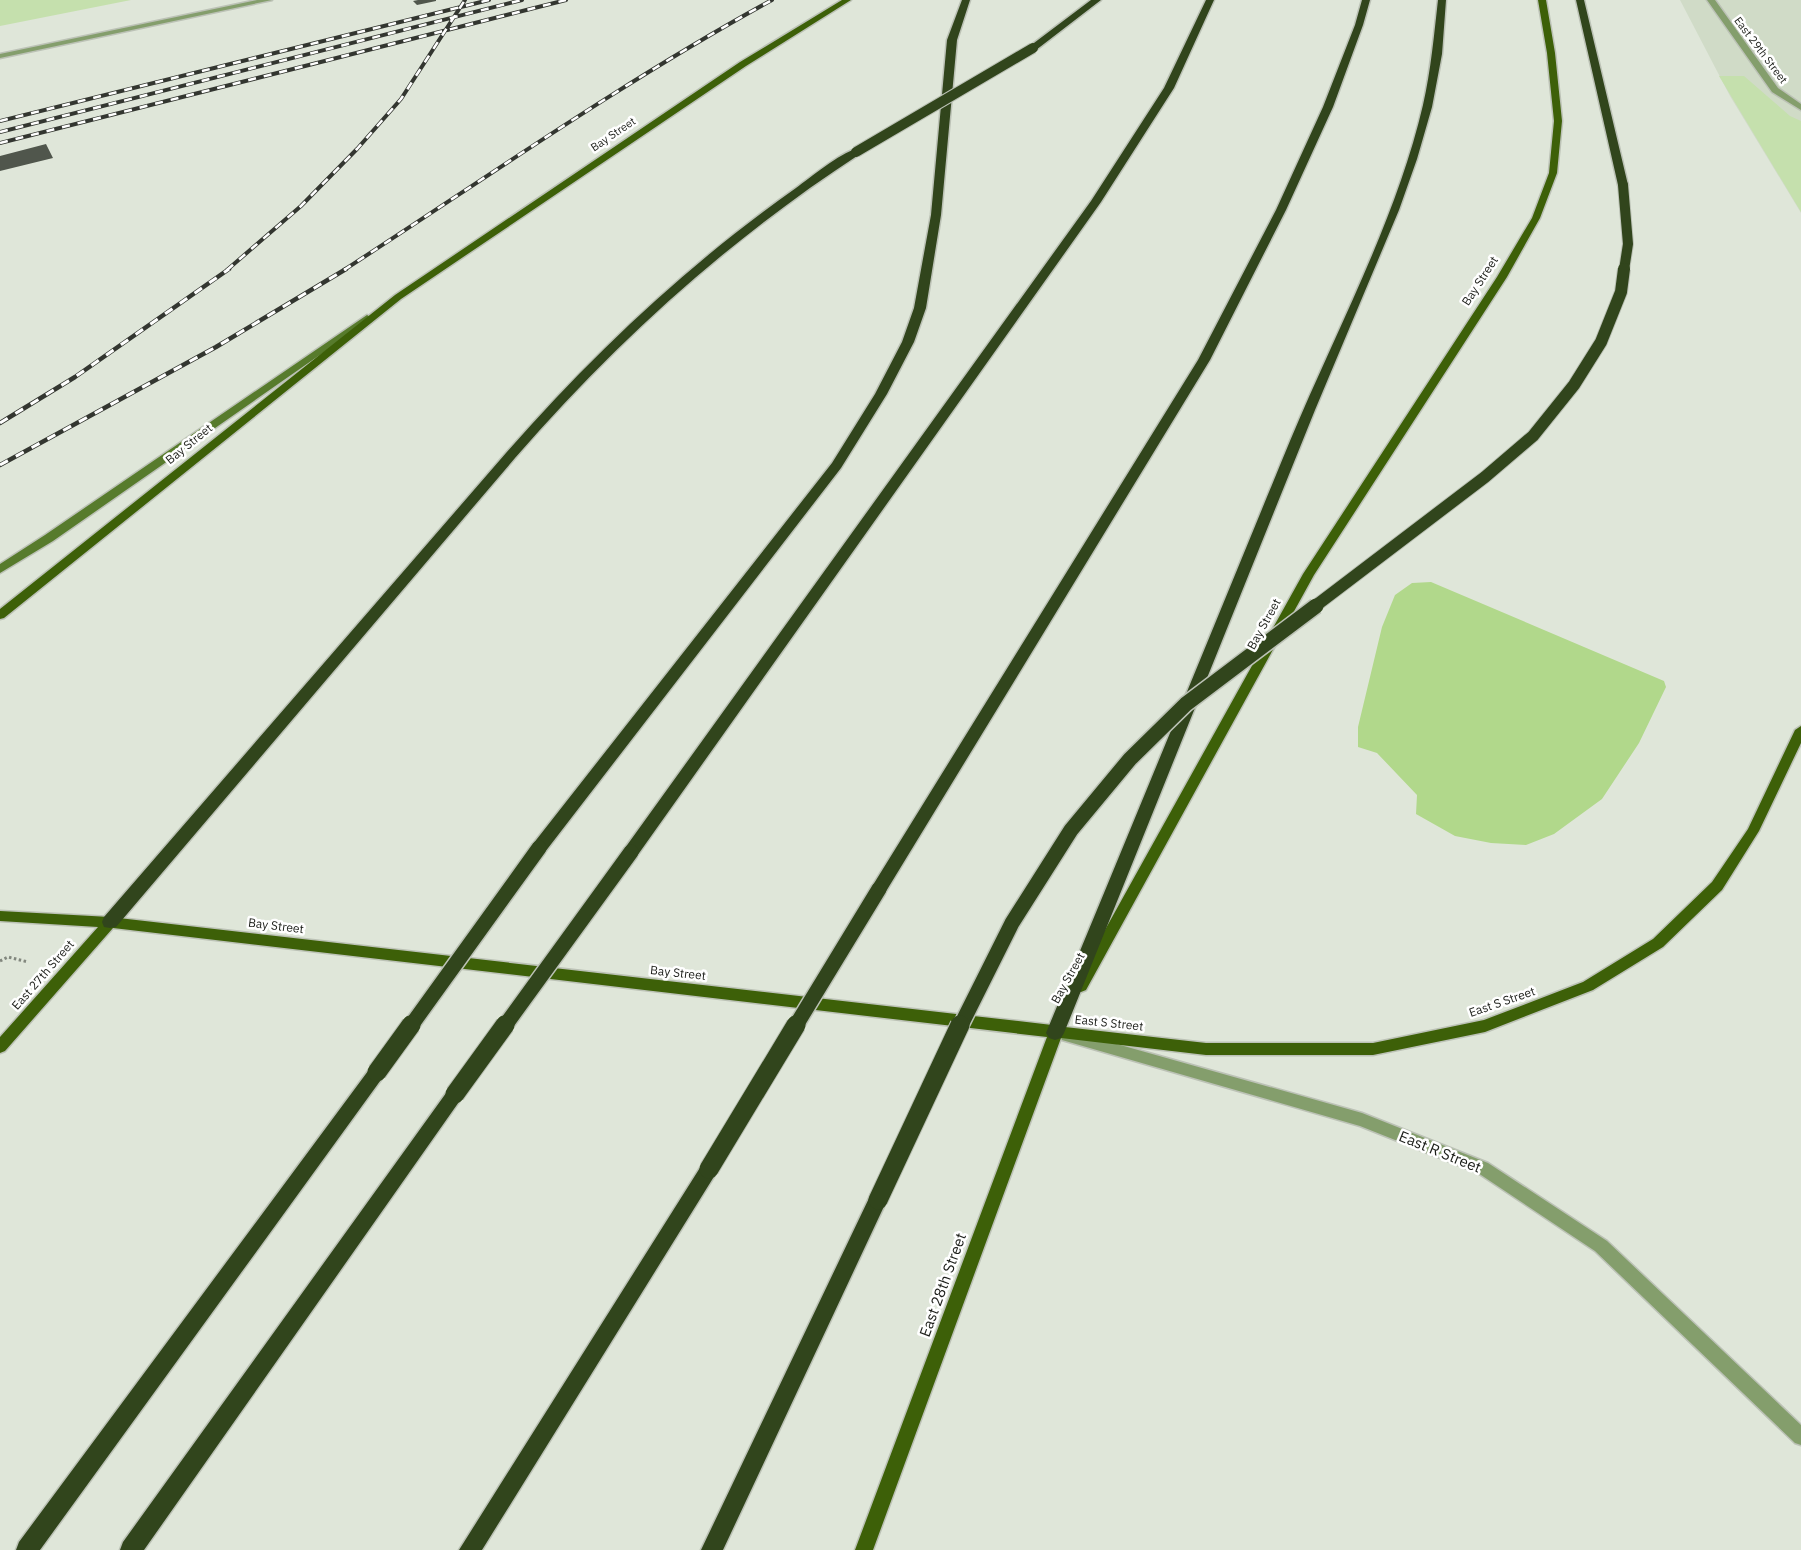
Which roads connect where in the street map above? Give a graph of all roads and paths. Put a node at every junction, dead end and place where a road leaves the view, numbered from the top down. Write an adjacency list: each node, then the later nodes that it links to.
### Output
1 (268, 0): 11 (street)
2 (847, 0): 13 (main road, Bay Street)
3 (966, 0): 24 (highway, bridge)
4 (1097, 0): 18 (highway, bridge)
5 (1210, 0): 25 (highway, bridge)
6 (1366, 0): 26 (highway, bridge)
7 (1442, 0): 21 (highway)
8 (1542, 0): 21 (main road, Bay Street)
9 (1580, 0): 27 (highway, bridge)
10 (1711, 0): 12 (street, East 29th Street)
11 (0, 56)
12 (1801, 108)
13 (398, 297): 14 (street, Bay Street); 15 (main road, Bay Street)
14 (0, 570)
15 (0, 614)
16 (1801, 730): 21 (main road, East S Street)
17 (0, 916): 18 (main road, Bay Street)
18 (110, 922): 21 (main road, Bay Street); 22 (main road, East 27th Street)
19 (0, 961): 20 (path)
20 (28, 962)
21 (1055, 1033): 23 (street, East R Street); 28 (main road, East 28th Street)
22 (0, 1047)
23 (1801, 1437)
24 (27, 1550)
25 (131, 1550)
26 (470, 1550)
27 (712, 1550)
28 (864, 1550)

